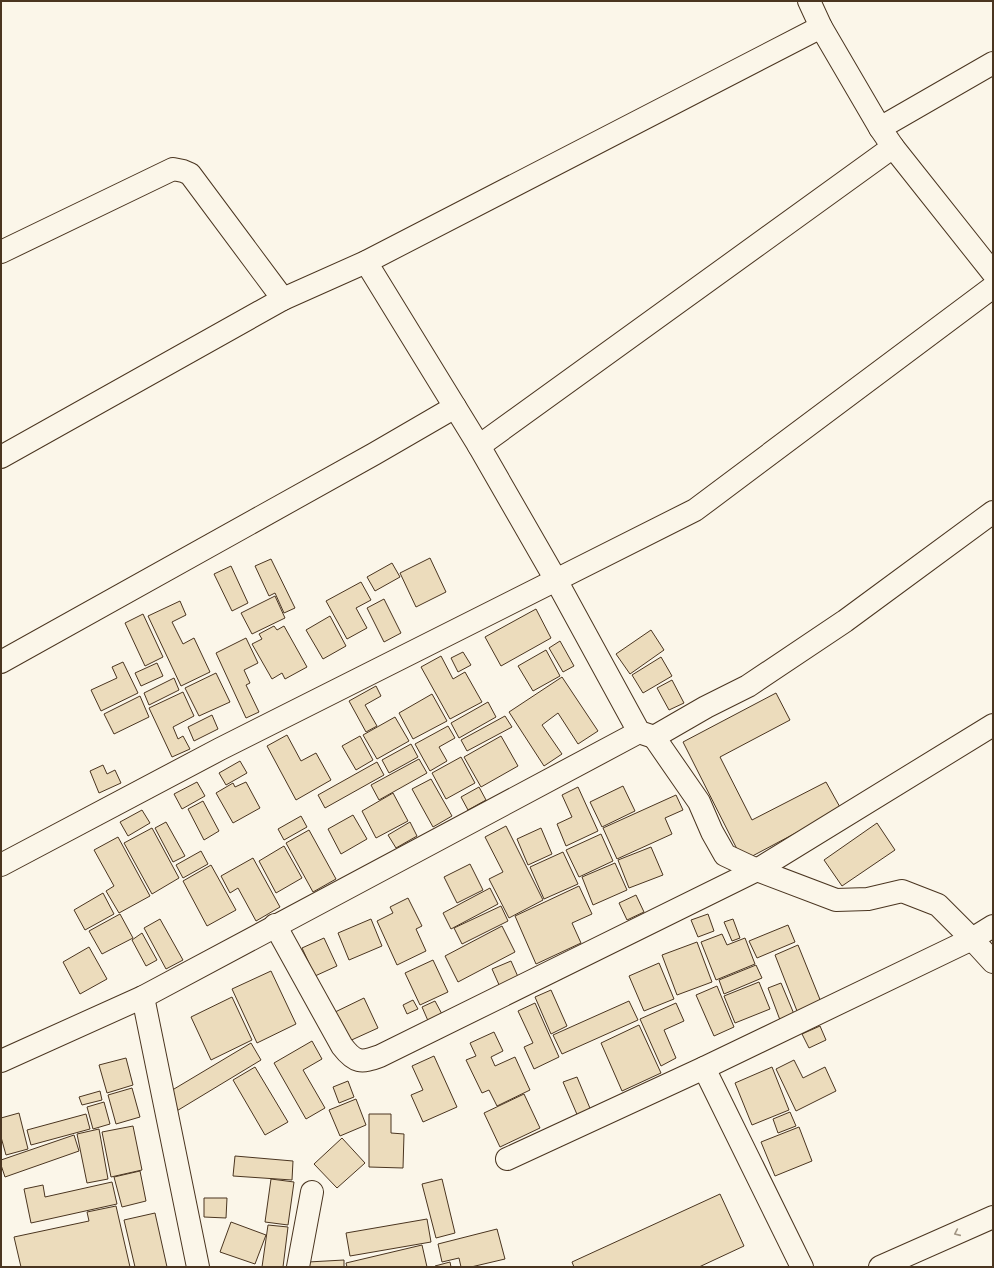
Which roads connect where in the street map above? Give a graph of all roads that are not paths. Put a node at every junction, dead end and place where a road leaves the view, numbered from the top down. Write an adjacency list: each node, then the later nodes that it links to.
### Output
1 (809, 1): 2 (main road)
2 (821, 27): 4 (main road); 7 (main road)
3 (993, 62): 4 (main road)
4 (880, 128): 5 (main road)
5 (893, 148): 8 (main road); 12 (main road)
6 (1, 252): 10 (main road)
7 (366, 262): 10 (main road); 11 (main road)
8 (993, 273)
9 (993, 288): 15 (main road)
10 (283, 299): 13 (main road)
11 (455, 407): 12 (main road); 16 (main road)
12 (479, 446): 15 (main road)
13 (1, 457)
14 (993, 512): 18 (main road)
15 (556, 580): 18 (main road); 19 (main road)
16 (1, 662)
17 (993, 725): 20 (main road)
18 (646, 735): 20 (main road); 21 (main road)
19 (1, 865)
20 (757, 870): 21 (main road); 23 (main road)
21 (274, 925): 25 (main road)
22 (993, 926): 23 (main road)
23 (972, 939): 24 (main road); 27 (main road)
24 (993, 962)
25 (143, 997): 26 (main road); 31 (main road)
26 (1, 1061)
27 (704, 1068): 28 (main road); 33 (main road)
28 (507, 1159)
29 (312, 1192): 32 (main road)
30 (993, 1217): 34 (main road, one-way to 34)
31 (198, 1267)
32 (298, 1267)
33 (802, 1267)
34 (880, 1267)

